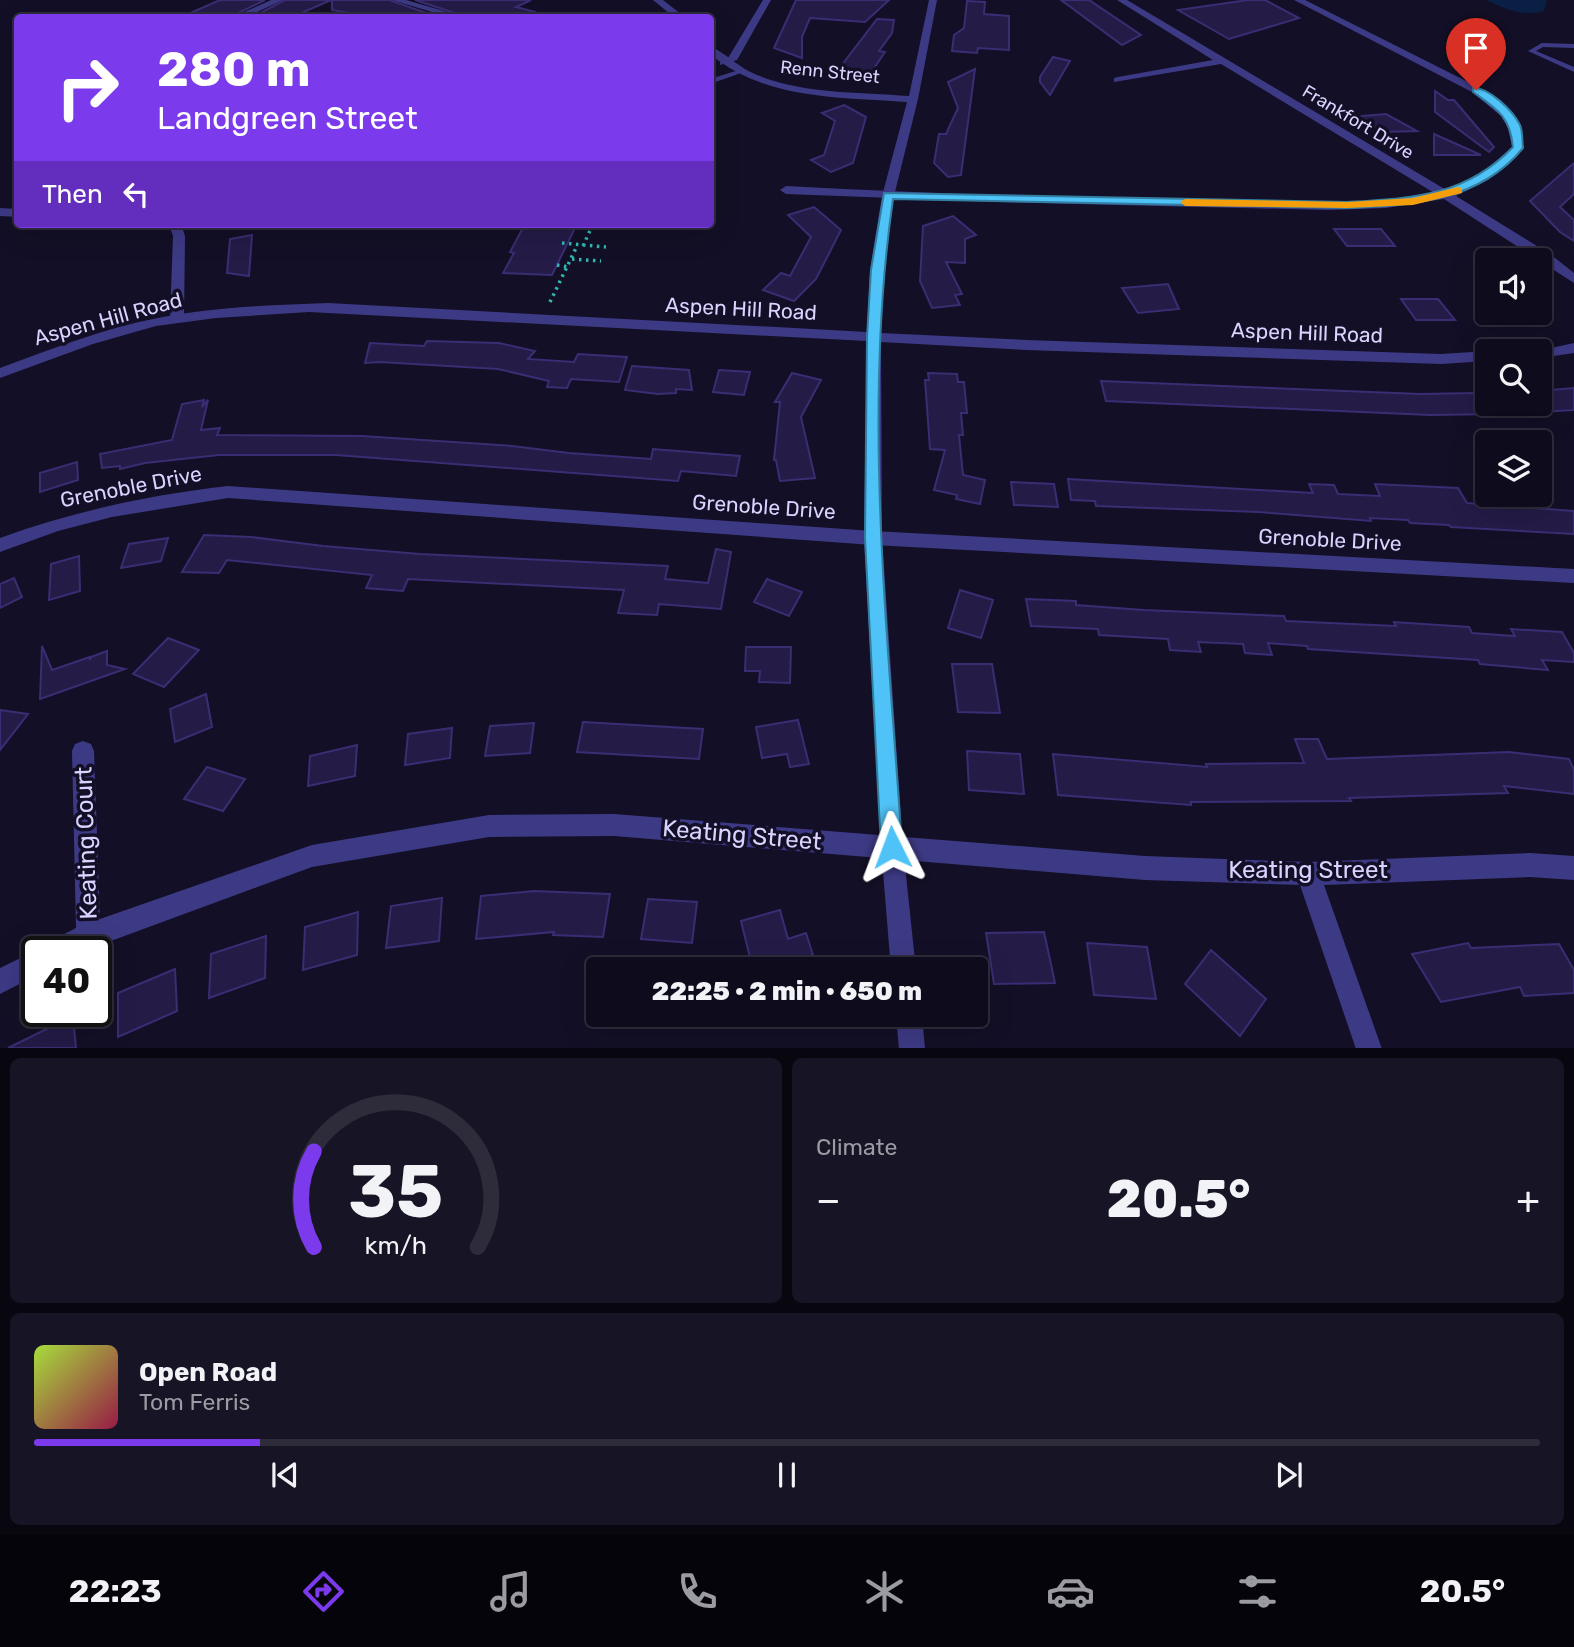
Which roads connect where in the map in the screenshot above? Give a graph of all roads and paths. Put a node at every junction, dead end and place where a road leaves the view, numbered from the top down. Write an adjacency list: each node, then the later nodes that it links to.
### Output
1 (279, 0): 8 (street)
2 (396, 0): 9 (street)
3 (657, 0): 10 (street)
4 (767, 0): 14 (street)
5 (933, 0): 19 (street)
6 (1121, 0): 13 (street, Frankfort Drive)
7 (1298, 0): 21 (street)
8 (245, 14)
9 (449, 14)
10 (676, 14)
11 (1574, 46): 15 (lane)
12 (714, 54): 14 (street, Renn Street)
13 (1222, 61): 17 (street); 21 (street, Frankfort Drive)
14 (723, 63): 16 (street, Renn Street)
15 (1574, 70)
16 (738, 72): 18 (lane); 19 (street, Renn Street)
17 (1118, 80)
18 (714, 81)
19 (913, 99): 22 (street)
20 (786, 190): 22 (street)
21 (1446, 195): 22 (street); 33 (street, Frankfort Drive)
22 (888, 196): 36 (street)
23 (176, 228): 35 (street)
24 (591, 228): 27 (path)
25 (562, 243): 26 (path)
26 (577, 246): 27 (path); 29 (path)
27 (583, 246): 28 (path)
28 (606, 247)
29 (572, 259): 30 (path); 32 (path)
30 (601, 261)
31 (557, 265): 32 (path)
32 (569, 267): 34 (path)
33 (1574, 279)
34 (550, 302)
35 (177, 318): 36 (street, Aspen Hill Road); 40 (street, Aspen Hill Road)
36 (873, 337): 39 (street, Aspen Hill Road); 41 (street)
37 (1574, 348): 38 (street)
38 (1552, 351)
39 (1475, 357)
40 (0, 373)
41 (873, 538): 42 (street, Grenoble Drive); 43 (street, Grenoble Drive); 45 (street)
42 (0, 545)
43 (1574, 576)
44 (83, 751): 48 (street, Keating Court)
45 (892, 847): 47 (street, Keating Street); 48 (street, Keating Street); 49 (street)
46 (1574, 868): 47 (street, Keating Street)
47 (1308, 874): 54 (street)
48 (88, 935)
49 (903, 957)
50 (21, 970): 51 (street)
51 (0, 981)
52 (910, 1027): 53 (street)
53 (912, 1048)
54 (1369, 1048)

